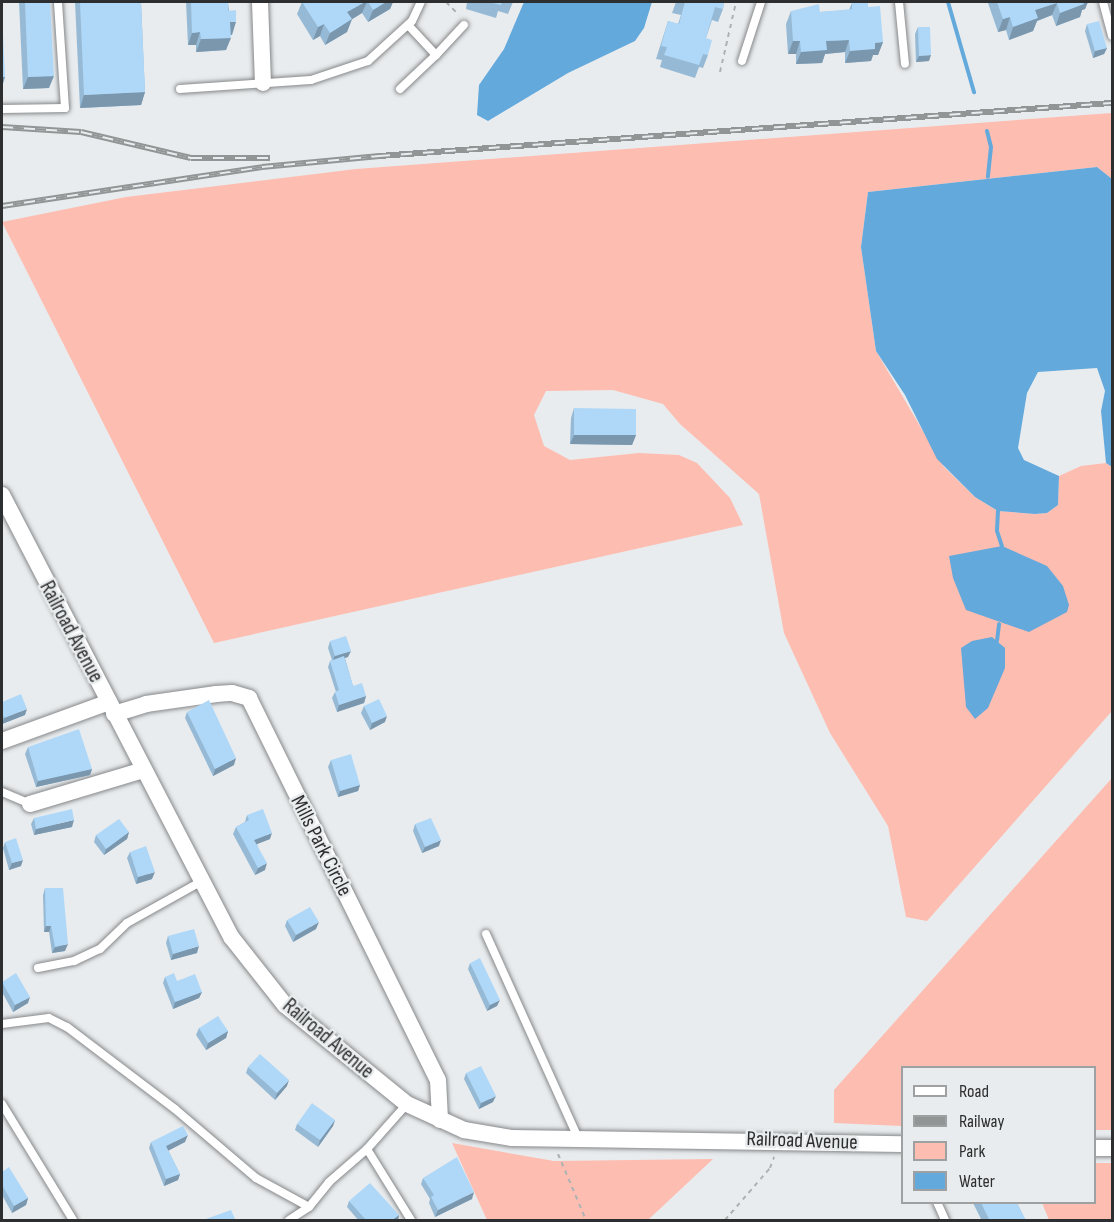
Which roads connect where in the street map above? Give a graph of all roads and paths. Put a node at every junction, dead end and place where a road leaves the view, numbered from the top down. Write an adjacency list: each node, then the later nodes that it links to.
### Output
1 (58, 2): 19 (lane)
2 (260, 2): 16 (street)
3 (422, 2): 9 (lane)
4 (446, 2): 10 (path)
5 (736, 2): 15 (path)
6 (761, 2): 13 (lane)
7 (899, 2): 14 (lane)
8 (1103, 2): 11 (lane)
9 (408, 25): 12 (lane); 16 (lane)
10 (464, 25): 12 (lane)
11 (1113, 36)
12 (436, 55): 18 (lane)
13 (742, 61)
14 (905, 64)
15 (720, 72)
16 (263, 83): 17 (lane)
17 (180, 90)
18 (400, 90)
19 (2, 109)
20 (2, 495): 21 (street, Railroad Avenue)
21 (111, 708): 22 (street); 23 (street, Railroad Avenue); 32 (street, Mills Park Circle)
22 (2, 741)
23 (143, 770): 25 (street); 26 (street, Railroad Avenue)
24 (2, 792): 25 (lane)
25 (30, 804)
26 (202, 881): 28 (lane); 31 (street, Railroad Avenue)
27 (486, 934): 33 (lane)
28 (38, 968)
29 (2, 1024): 41 (lane)
30 (2, 1104): 42 (lane)
31 (406, 1104): 32 (street, Railroad Avenue); 39 (lane)
32 (440, 1120): 35 (street, Railroad Avenue)
33 (578, 1138): 34 (street, Railroad Avenue); 35 (street, Railroad Avenue)
34 (777, 1139): 36 (street, Railroad Avenue); 46 (path)
35 (553, 1140): 45 (path)
36 (901, 1144)
37 (1096, 1148): 38 (street)
38 (1113, 1148)
39 (367, 1149): 41 (lane); 44 (lane)
40 (937, 1204): 47 (lane)
41 (309, 1208): 43 (lane)
42 (73, 1221)
43 (289, 1221)
44 (411, 1221)
45 (586, 1221)
46 (725, 1221)
47 (945, 1221)

